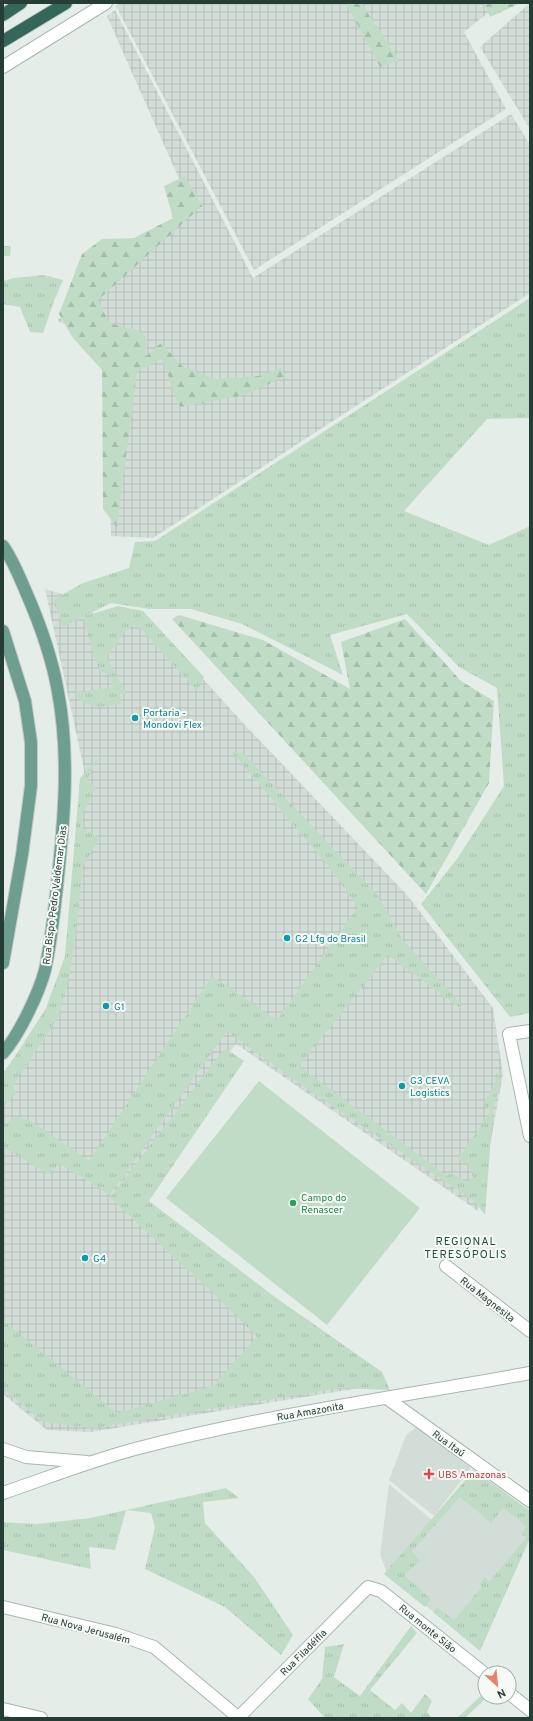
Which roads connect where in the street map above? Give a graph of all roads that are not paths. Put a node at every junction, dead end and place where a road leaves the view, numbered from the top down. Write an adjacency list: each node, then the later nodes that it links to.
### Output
1 (21, 3): 4 (highway)
2 (66, 3): 5 (highway)
3 (106, 3): 6 (street)
4 (3, 15)
5 (3, 41)
6 (3, 67)
7 (3, 546): 11 (main road, Rua Bispo Pedro Valdemar Dias)
8 (3, 631): 9 (main road)
9 (3, 963)
10 (530, 1031): 12 (street)
11 (3, 1053)
12 (530, 1136)
13 (446, 1266): 14 (street, Rua Magnesita)
14 (530, 1331)
15 (530, 1373): 16 (street, Rua Amazonita)
16 (388, 1398): 18 (street, Rua Amazonita); 20 (street, Rua Itaú)
17 (3, 1449): 18 (street, Rua Amazonita)
18 (92, 1462): 19 (street, Rua Amazonita)
19 (3, 1493)
20 (530, 1501)
21 (368, 1587): 23 (street, Rua monte Sião); 28 (street, Rua Filadélfia)
22 (3, 1607): 28 (street, Rua Nova Jerusalém)
23 (477, 1668)
24 (517, 1699): 26 (street)
25 (3, 1709): 27 (street)
26 (530, 1710)
27 (41, 1718)
28 (238, 1718)

